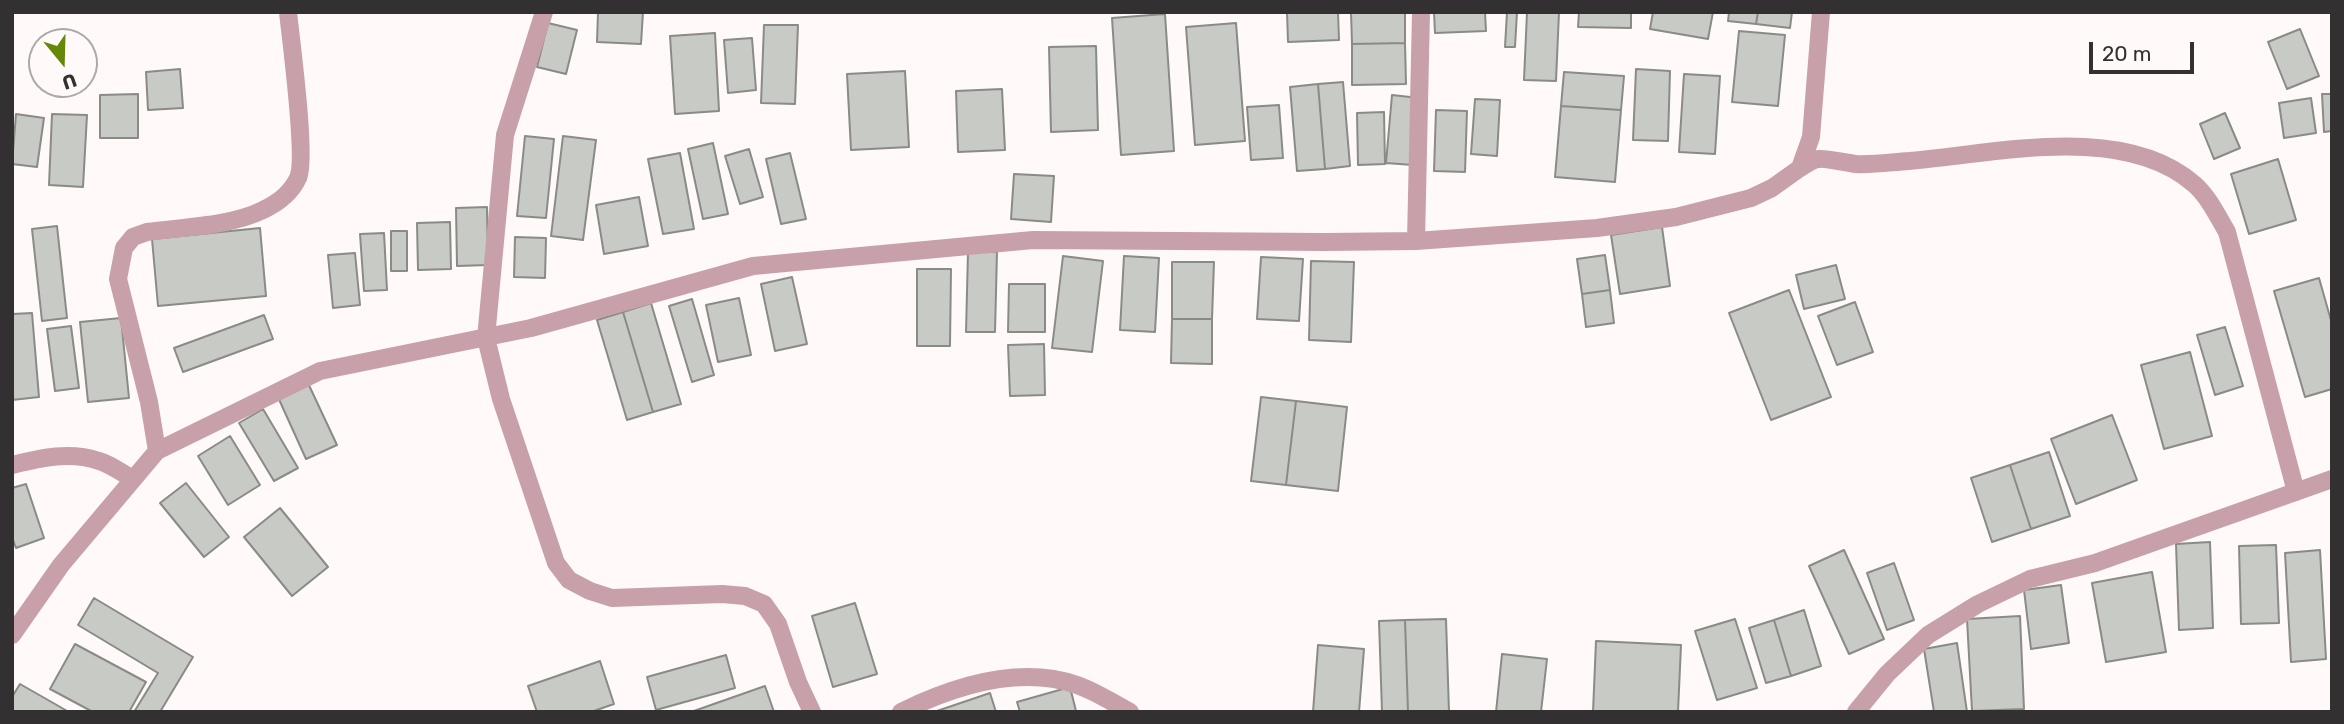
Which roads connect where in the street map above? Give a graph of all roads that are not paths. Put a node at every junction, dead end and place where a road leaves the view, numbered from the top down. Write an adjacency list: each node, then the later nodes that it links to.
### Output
1 (288, 12): 8 (street)
2 (544, 12): 7 (street)
3 (1421, 12): 6 (street)
4 (1821, 12): 5 (street)
5 (1800, 168): 6 (street); 12 (street)
6 (1416, 241): 7 (street)
7 (486, 338): 8 (street); 14 (street)
8 (157, 451): 10 (street)
9 (12, 465): 10 (street)
10 (133, 479): 13 (street)
11 (2332, 479): 12 (street)
12 (2296, 492): 17 (street)
13 (12, 635)
14 (812, 712)
15 (901, 712): 16 (street)
16 (1130, 712)
17 (1856, 712)

